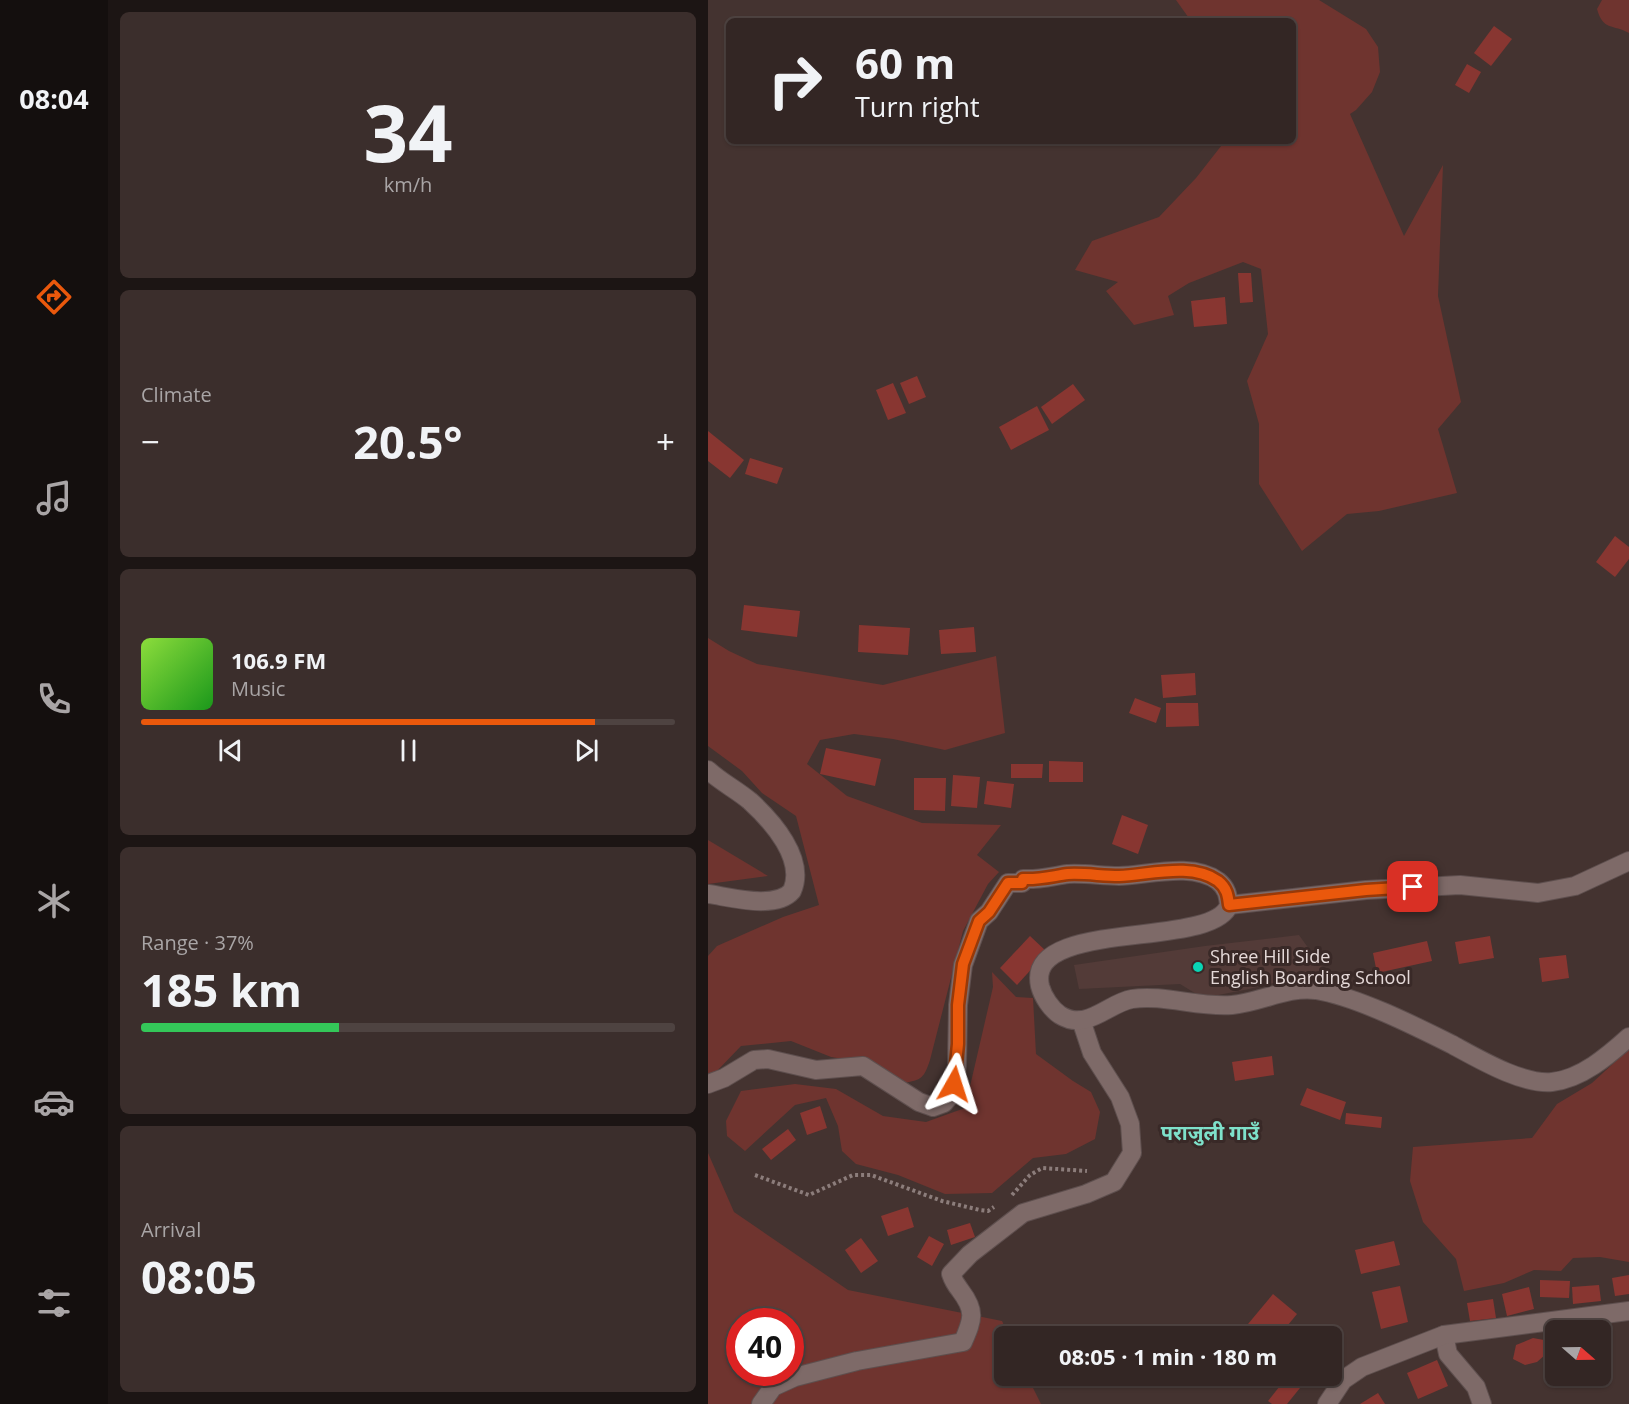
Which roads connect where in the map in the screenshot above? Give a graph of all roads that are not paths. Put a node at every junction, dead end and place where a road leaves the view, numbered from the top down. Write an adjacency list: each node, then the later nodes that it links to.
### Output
1 (708, 770): 3 (street)
2 (1629, 861): 4 (street)
3 (708, 894)
4 (1229, 905): 5 (street); 7 (street)
5 (1082, 1020): 6 (street); 10 (street)
6 (1629, 1037)
7 (708, 1084)
8 (1629, 1311): 9 (street)
9 (1444, 1335): 11 (street); 12 (street)
10 (761, 1404)
11 (1327, 1404)
12 (1482, 1404)

